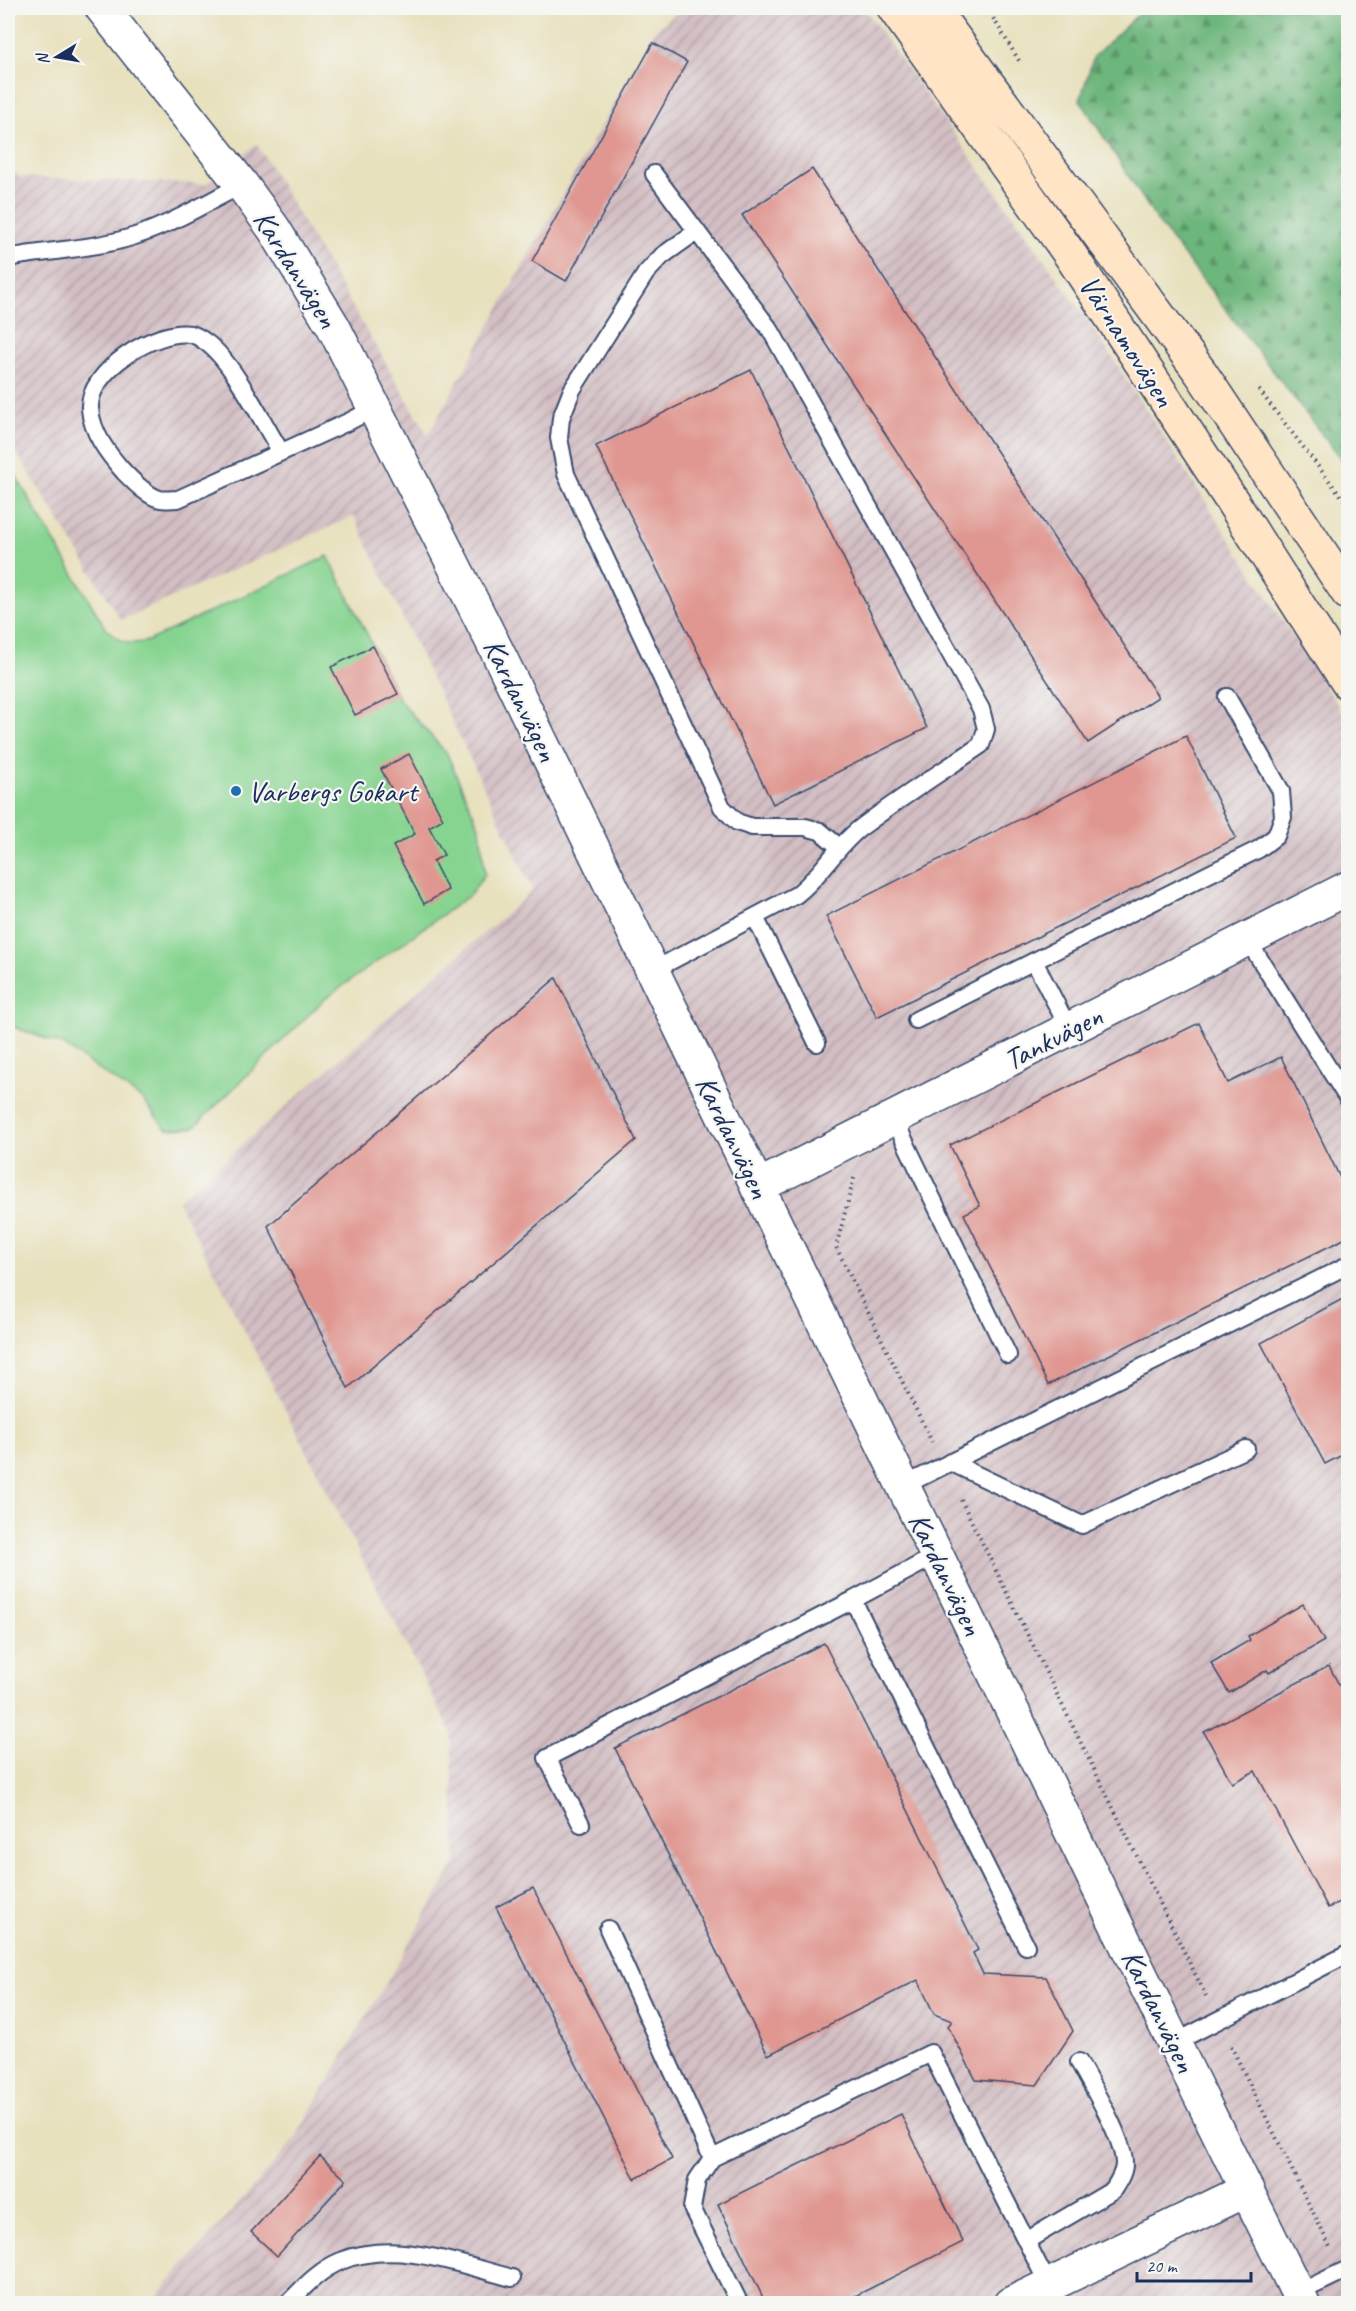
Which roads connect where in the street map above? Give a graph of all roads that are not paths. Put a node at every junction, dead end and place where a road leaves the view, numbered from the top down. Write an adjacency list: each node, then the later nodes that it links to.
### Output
1 (102, 8): 5 (street, Kardanvägen)
2 (894, 8): 11 (main road, Värnamovägen)
3 (932, 8): 10 (main road, Värnamovägen)
4 (654, 174): 6 (lane)
5 (242, 185): 7 (lane); 8 (street, Kardanvägen)
6 (697, 231): 13 (lane); 13 (lane)
7 (8, 258)
8 (375, 408): 9 (lane); 18 (street, Kardanvägen)
9 (281, 452): 9 (lane)
10 (1348, 593)
11 (1348, 683)
12 (1227, 698): 17 (lane)
13 (839, 847): 15 (lane)
14 (1348, 888): 16 (street, Tankvägen)
15 (756, 917): 18 (lane); 21 (lane)
16 (1247, 939): 20 (street, Tankvägen); 22 (lane)
17 (1034, 961): 19 (lane); 20 (lane)
18 (652, 971): 24 (street, Kardanvägen)
19 (916, 1020)
20 (1069, 1029): 23 (street, Tankvägen)
21 (817, 1043)
22 (1348, 1099)
23 (894, 1119): 24 (street, Tankvägen); 26 (lane)
24 (757, 1187): 29 (street, Kardanvägen)
25 (1348, 1264): 28 (lane)
26 (1008, 1355)
27 (1246, 1449): 28 (lane)
28 (947, 1464): 29 (lane)
29 (903, 1486): 30 (street, Kardanvägen)
30 (937, 1555): 31 (lane); 36 (street, Kardanvägen)
31 (853, 1600): 32 (lane); 34 (lane)
32 (581, 1824)
33 (608, 1929): 38 (lane)
34 (1026, 1946)
35 (1348, 1954): 36 (lane)
36 (1174, 2043): 39 (street, Kardanvägen)
37 (1079, 2062): 40 (lane)
38 (712, 2158): 40 (lane); 46 (lane)
39 (1247, 2190): 43 (street); 44 (street, Kardanvägen)
40 (1026, 2241): 43 (lane)
41 (1345, 2270): 44 (lane)
42 (512, 2278): 45 (lane)
43 (1047, 2284): 47 (street)
44 (1301, 2298)
45 (287, 2304)
46 (740, 2304)
47 (1010, 2304)

